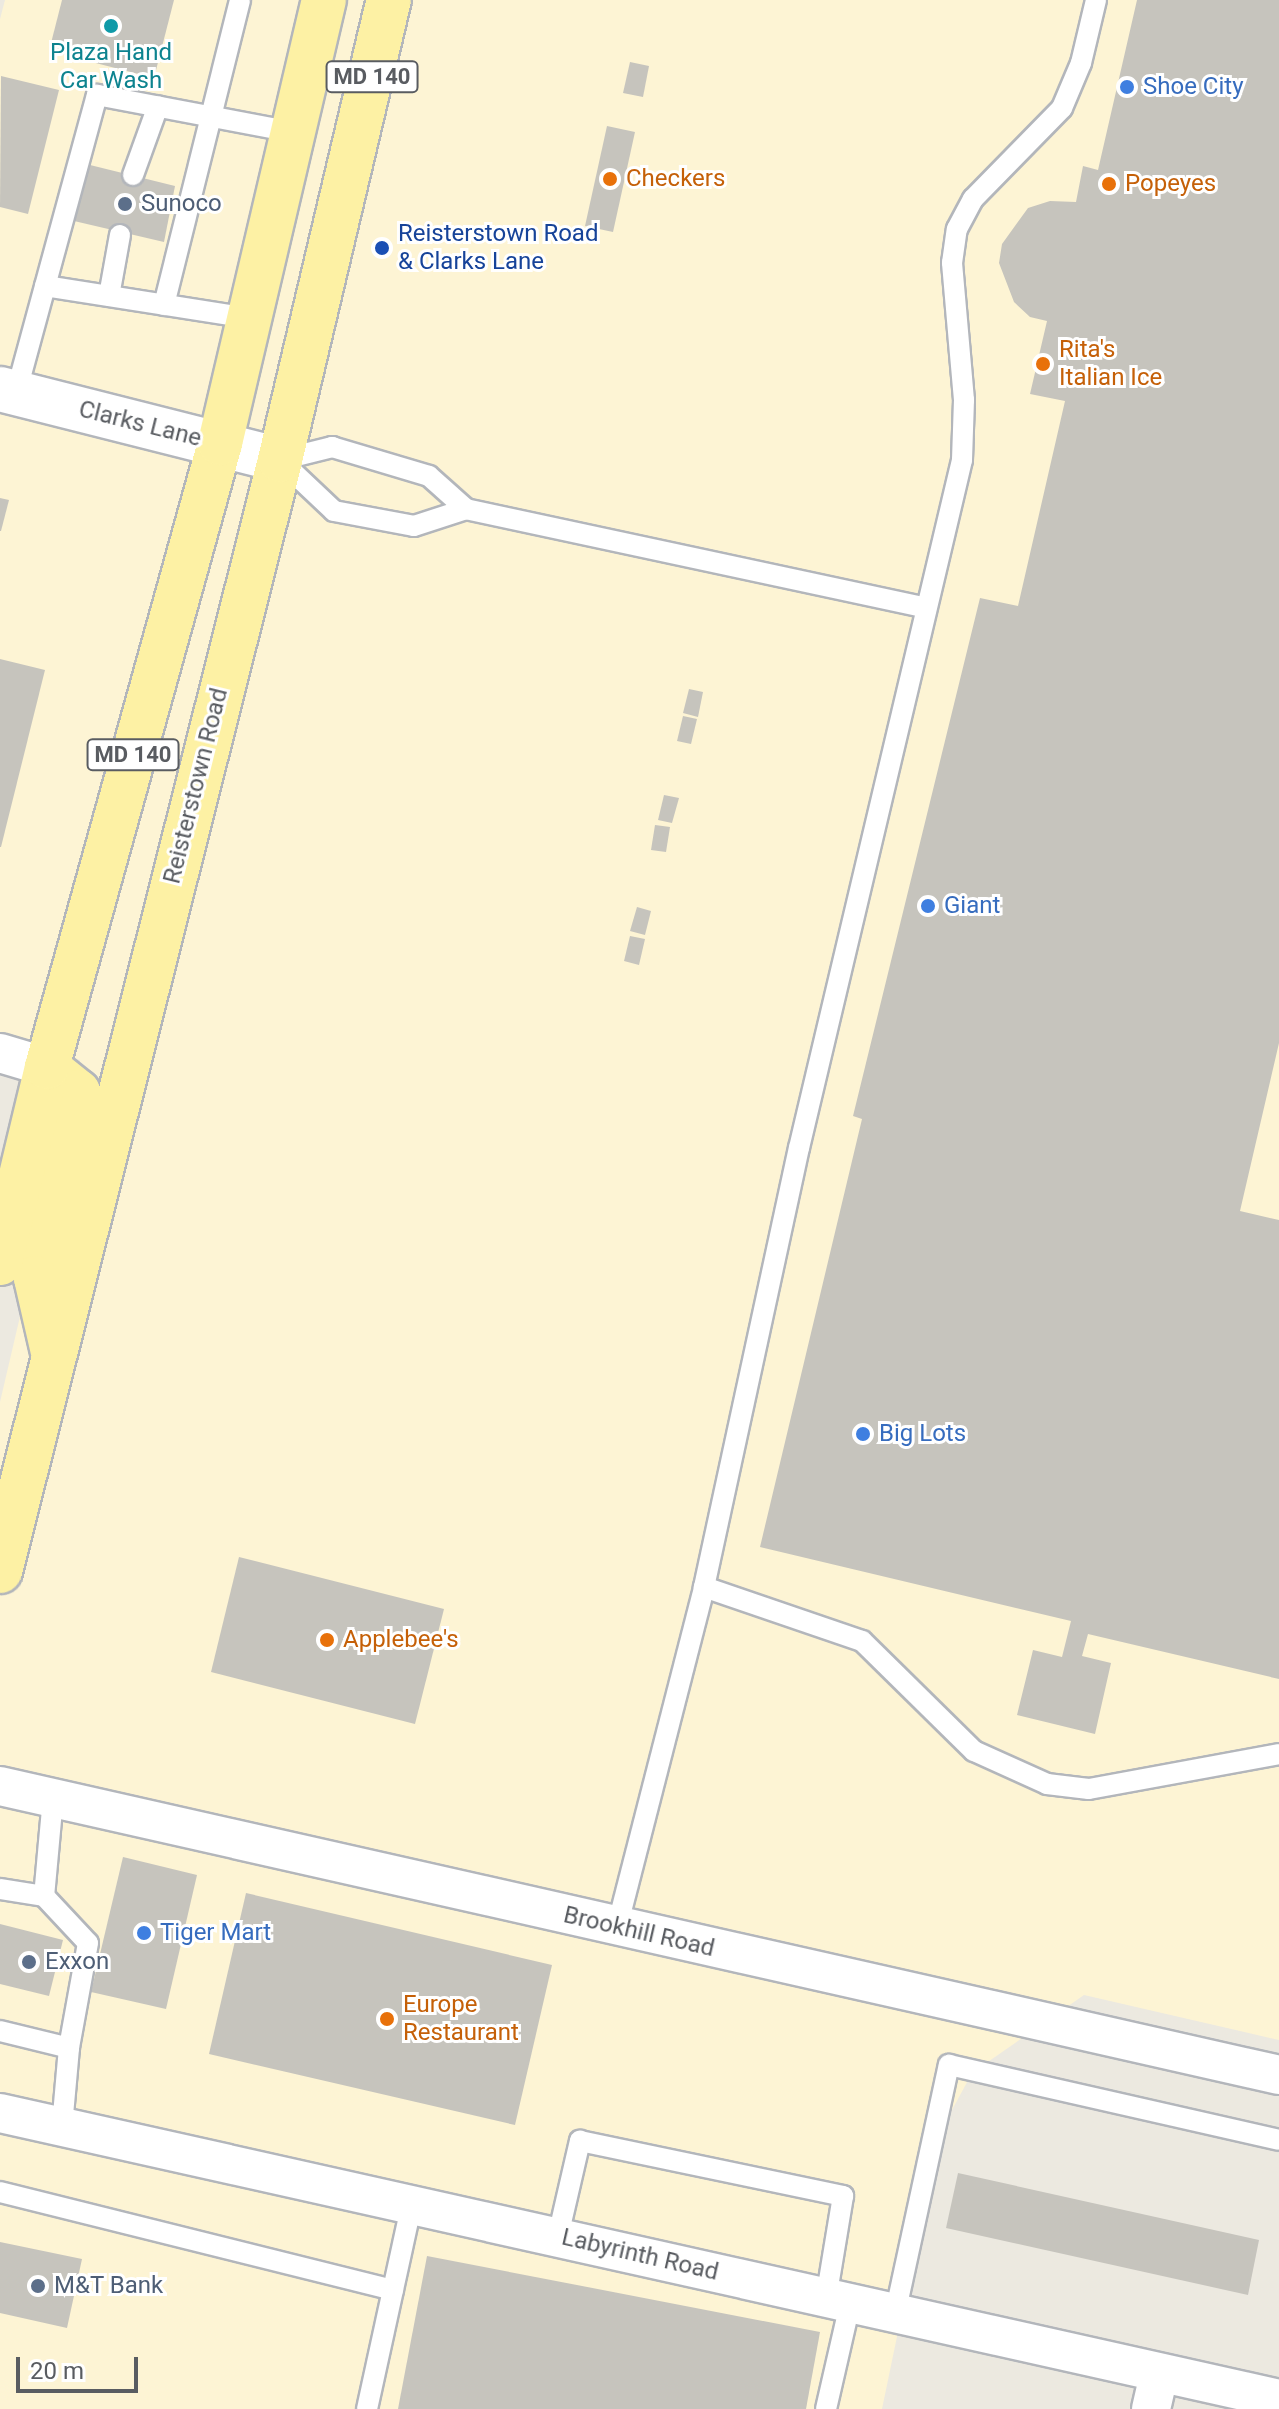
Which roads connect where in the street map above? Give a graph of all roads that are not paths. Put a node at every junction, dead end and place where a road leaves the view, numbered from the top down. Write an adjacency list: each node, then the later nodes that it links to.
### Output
1 (240, 0): 6 (lane)
2 (324, 0): 7 (main road, MD 140)
3 (389, 0): 16 (main road, Reisterstown Road / MD 140)
4 (1096, 0): 18 (lane)
5 (158, 106): 6 (lane); 8 (lane); 10 (lane)
6 (208, 116): 7 (lane); 12 (lane)
7 (293, 132): 13 (main road, MD 140)
8 (133, 175)
9 (120, 235): 11 (lane)
10 (45, 286): 11 (lane); 14 (lane)
11 (109, 296): 12 (lane)
12 (164, 305): 13 (lane)
13 (250, 318): 15 (main road, MD 140)
14 (8, 391): 15 (street, Clarks Lane)
15 (220, 443): 16 (street, Clarks Lane); 20 (main road, MD 140)
16 (280, 460): 17 (lane); 17 (lane); 22 (main road, Reisterstown Road / MD 140)
17 (466, 509): 18 (lane)
18 (925, 607): 24 (lane)
19 (0, 1053): 20 (street)
20 (47, 1067): 21 (main road, MD 140); 22 (main road)
21 (0, 1263)
22 (54, 1354): 23 (main road, Reisterstown Road / MD 140)
23 (0, 1571)
24 (704, 1587): 25 (lane); 30 (lane)
25 (1279, 1754)
26 (0, 1786): 27 (street, Brookhill Road)
27 (53, 1798): 29 (lane); 30 (street, Brookhill Road)
28 (0, 1889): 29 (lane)
29 (44, 1896): 32 (lane)
30 (617, 1927): 33 (street, Brookhill Road)
31 (0, 2031): 32 (lane)
32 (69, 2048): 35 (lane)
33 (1279, 2075)
34 (0, 2113): 35 (street, Labyrinth Road)
35 (62, 2127): 38 (street, Labyrinth Road)
36 (1279, 2140): 42 (lane)
37 (0, 2192): 40 (lane)
38 (412, 2202): 39 (street, Labyrinth Road); 40 (lane)
39 (558, 2236): 41 (street, Labyrinth Road); 41 (lane)
40 (393, 2290): 45 (lane)
41 (838, 2302): 42 (street, Labyrinth Road); 46 (lane)
42 (895, 2314): 43 (street, Labyrinth Road)
43 (1159, 2373): 44 (street, Labyrinth Road); 47 (street)
44 (1279, 2399)
45 (367, 2409)
46 (826, 2409)
47 (1151, 2409)

